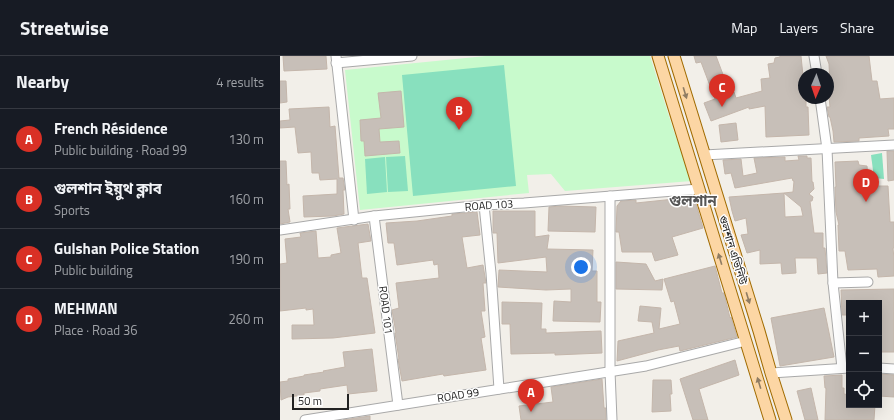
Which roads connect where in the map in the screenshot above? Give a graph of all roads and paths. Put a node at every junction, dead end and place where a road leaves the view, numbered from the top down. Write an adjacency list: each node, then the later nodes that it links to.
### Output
1 (412, 56): 5 (street)
2 (658, 56): 11 (main road, গুলশান এভিনিউ)
3 (674, 56): 10 (main road, গুলশান এভিনিউ, one-way to 10)
4 (814, 56): 6 (street)
5 (336, 59): 15 (street)
6 (815, 68)
7 (821, 104): 9 (street)
8 (894, 145): 9 (street)
9 (827, 149): 10 (street); 18 (street)
10 (704, 155): 24 (main road, গুলশান এভিনিউ, one-way to 24)
11 (699, 189): 12 (street, ROAD 103); 19 (main road, গুলশান এভিনিউ, one-way to 11)
12 (610, 196): 13 (street, ROAD 103); 23 (street)
13 (484, 205): 14 (street, ROAD 103); 25 (street)
14 (374, 216): 15 (street, ROAD 103); 26 (street, ROAD 101)
15 (354, 220): 16 (street, ROAD 103)
16 (280, 230)
17 (868, 282): 18 (street)
18 (833, 283): 20 (street)
19 (746, 341): 23 (street, ROAD 99); 29 (main road, গুলশান এভিনিউ, one-way to 19)
20 (846, 368): 24 (street)
21 (882, 368): 22 (street)
22 (894, 369)
23 (610, 371): 25 (street, ROAD 99); 28 (street)
24 (771, 373): 30 (main road, গুলশান এভিনিউ)
25 (499, 389): 26 (street, ROAD 99)
26 (398, 405): 27 (street, ROAD 99)
27 (306, 420)
28 (612, 420)
29 (770, 420)
30 (786, 420)

